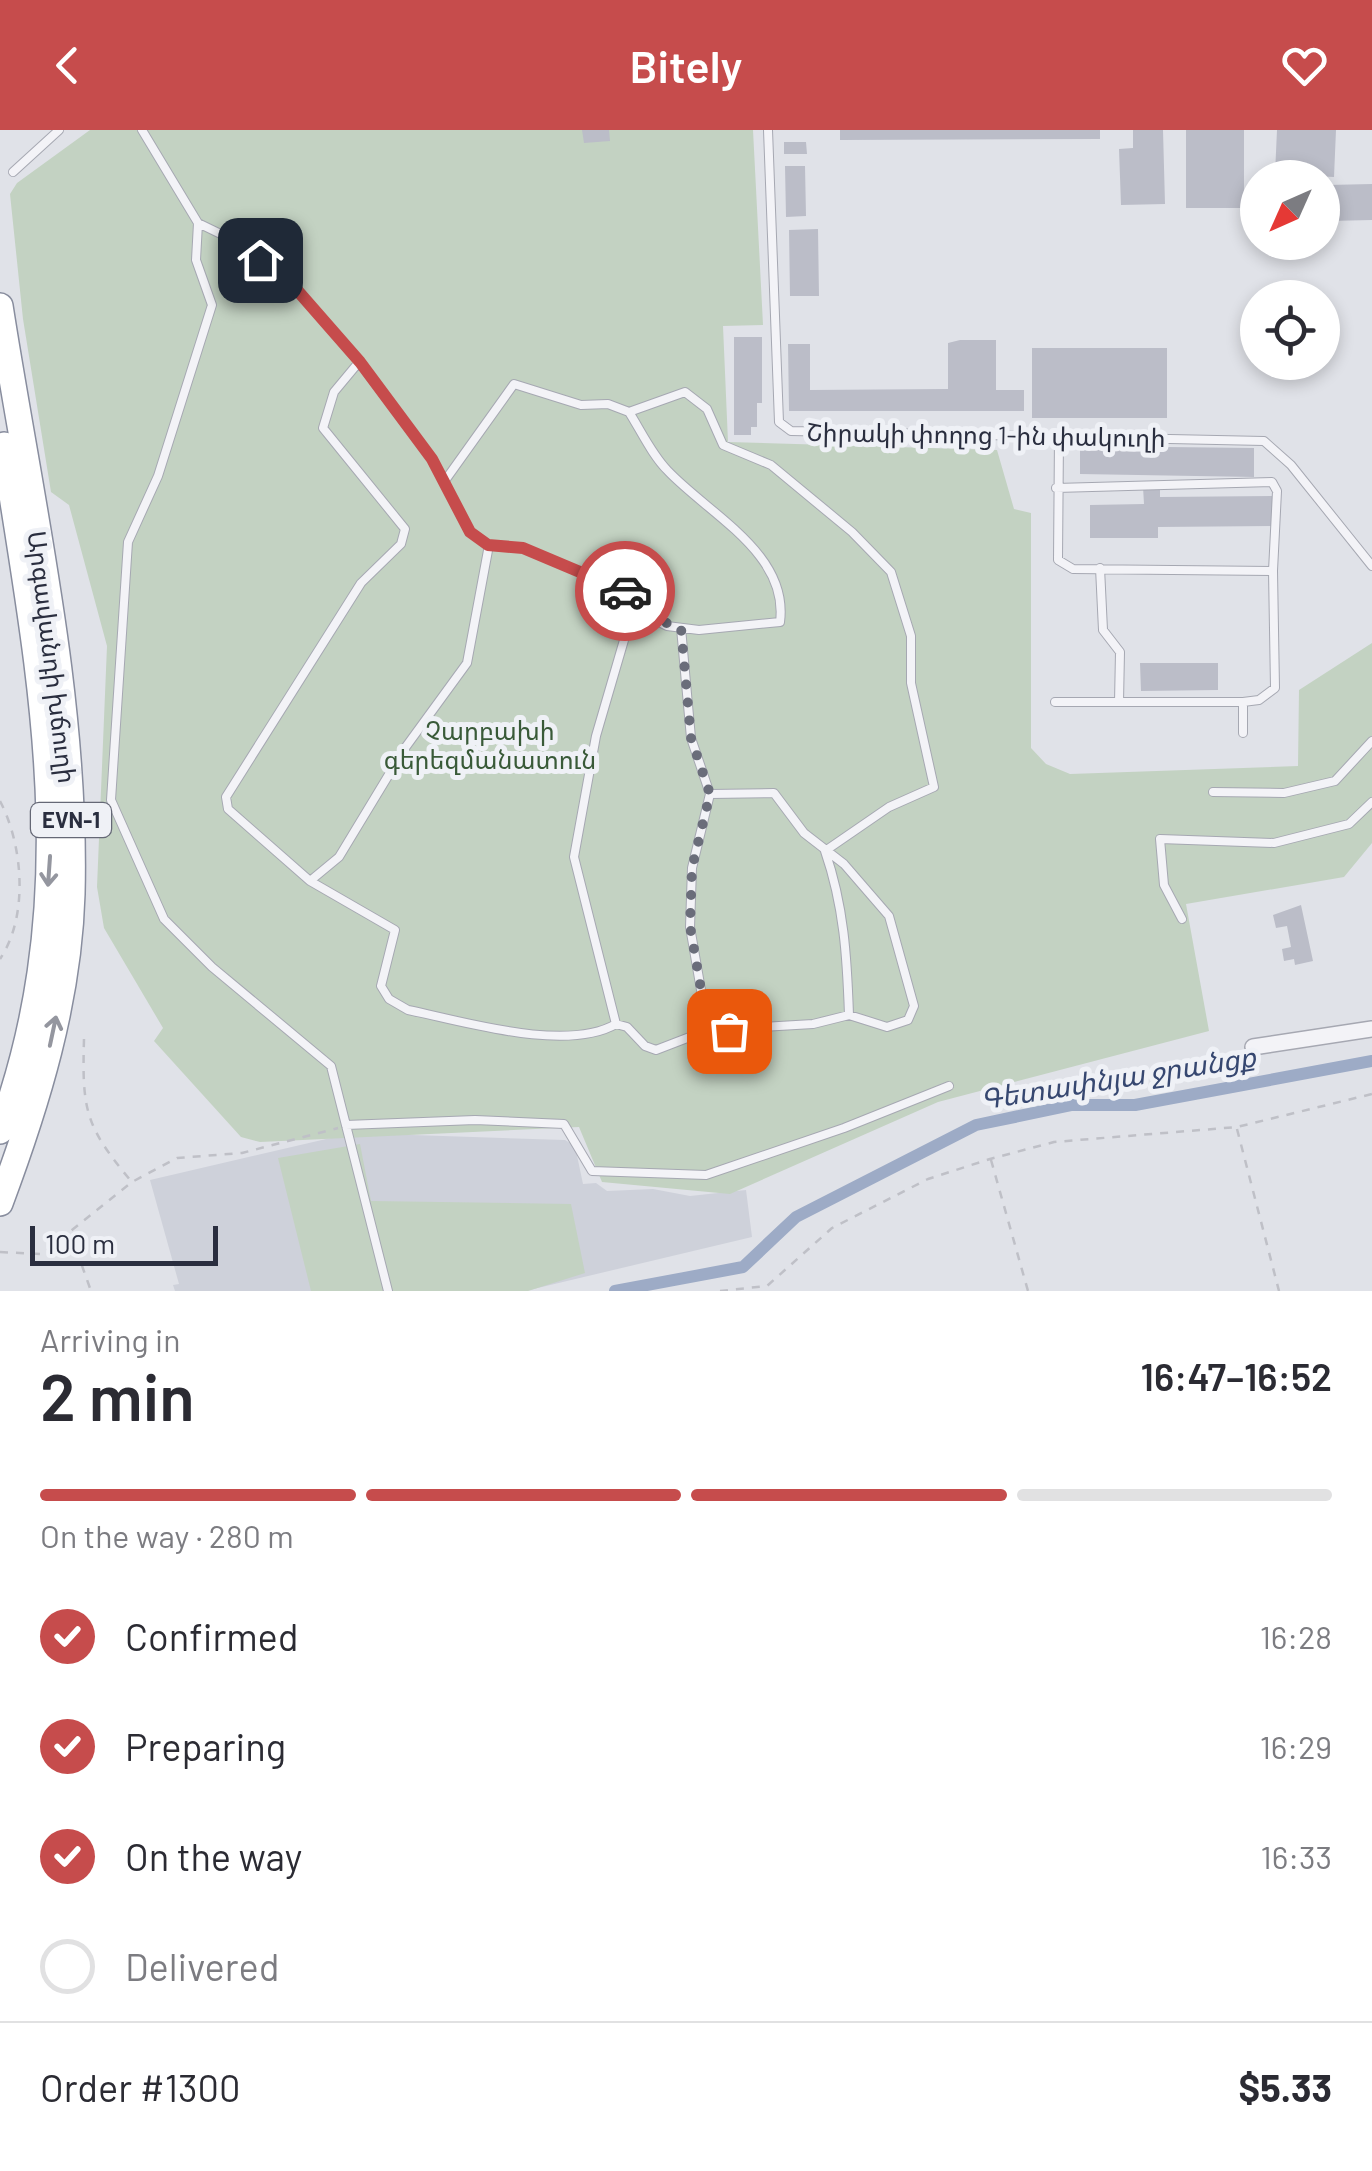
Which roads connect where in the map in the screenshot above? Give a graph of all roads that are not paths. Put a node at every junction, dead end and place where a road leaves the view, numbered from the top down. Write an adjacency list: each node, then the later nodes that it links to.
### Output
1 (59, 130): 4 (lane)
2 (142, 130): 5 (lane)
3 (768, 130): 10 (lane, Շիրակի փողոց 1-ին փակուղի)
4 (12, 172)
5 (198, 223): 7 (lane); 37 (lane)
6 (0, 306): 36 (highway, Արգավանդի խճուղի / EVN-1, one-way to 6)
7 (360, 362): 11 (lane); 28 (lane)
8 (630, 412): 11 (lane); 18 (lane); 27 (lane)
9 (0, 418): 36 (highway, Արգավանդի խճուղի / EVN-1, one-way to 36)
10 (1059, 437): 12 (lane); 14 (lane, Շիրակի փողոց 1-ին փակուղի)
11 (444, 482): 13 (lane)
12 (1056, 488): 15 (lane); 16 (lane)
13 (488, 545): 17 (lane); 28 (lane)
14 (1372, 566)
15 (1100, 568): 16 (lane); 20 (lane)
16 (1273, 572): 21 (lane)
17 (636, 599): 18 (lane); 31 (lane)
18 (681, 628): 25 (lane)
19 (1055, 702): 20 (lane)
20 (1120, 702): 21 (lane)
21 (1242, 702): 22 (lane)
22 (1243, 733)
23 (1372, 741): 24 (lane)
24 (1213, 792)
25 (710, 794): 27 (lane); 33 (lane)
26 (1372, 802): 29 (lane)
27 (826, 849): 30 (lane); 30 (lane)
28 (310, 881): 31 (lane)
29 (1182, 918)
30 (849, 1015): 33 (lane)
31 (616, 1024): 33 (lane)
32 (1372, 1029): 34 (street)
33 (708, 1030)
34 (1253, 1047)
35 (949, 1086): 37 (lane)
36 (11, 1124): 38 (highway, EVN-1)
37 (346, 1125): 39 (lane)
38 (0, 1203)
39 (388, 1291)

